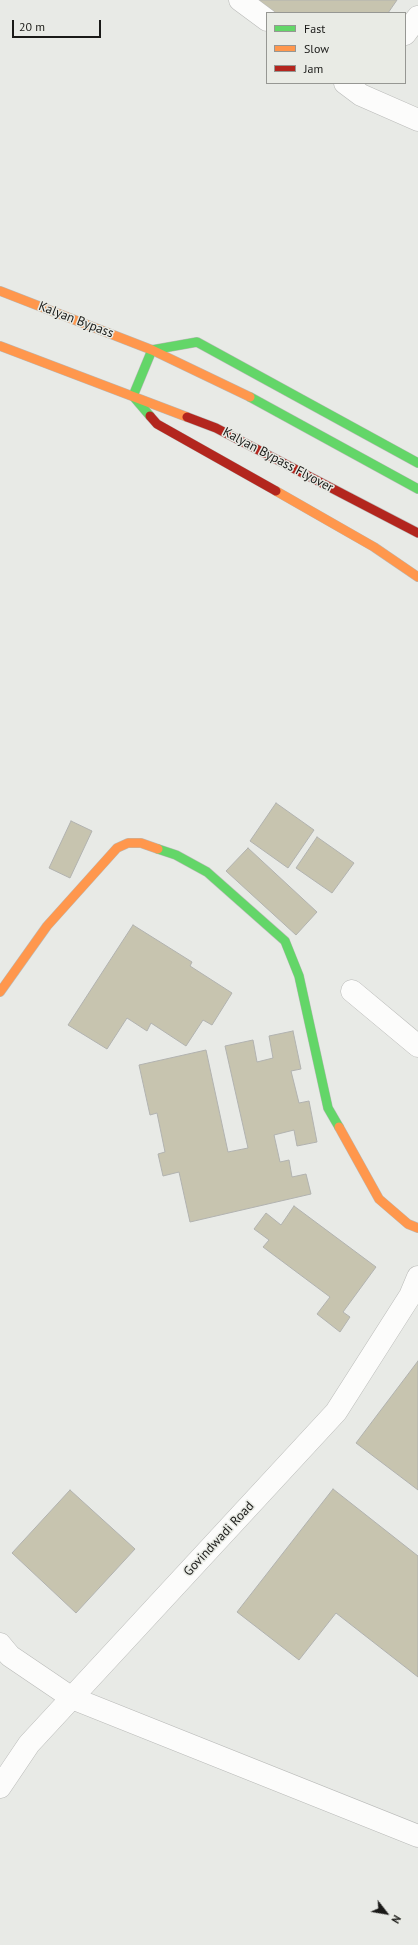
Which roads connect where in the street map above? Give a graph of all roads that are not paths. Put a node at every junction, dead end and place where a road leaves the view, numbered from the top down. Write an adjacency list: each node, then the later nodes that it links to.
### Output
1 (240, 0): 3 (street)
2 (418, 17): 4 (street)
3 (266, 19)
4 (406, 33)
5 (358, 87): 6 (street)
6 (418, 120)
7 (0, 291): 9 (street, Kalyan Bypass)
8 (0, 346): 10 (street)
9 (152, 350): 10 (street); 11 (street); 12 (street)
10 (133, 396): 13 (street, Kalyan Bypass Flyover); 14 (street)
11 (418, 463)
12 (418, 490)
13 (418, 533)
14 (418, 577)
15 (0, 992): 18 (street)
16 (352, 992): 17 (street)
17 (418, 1046)
18 (418, 1228)
19 (418, 1277): 21 (street, Govindwadi Road)
20 (0, 1644): 21 (street)
21 (72, 1698): 22 (street, Govindwadi Road); 23 (street)
22 (0, 1787)
23 (418, 1836)

